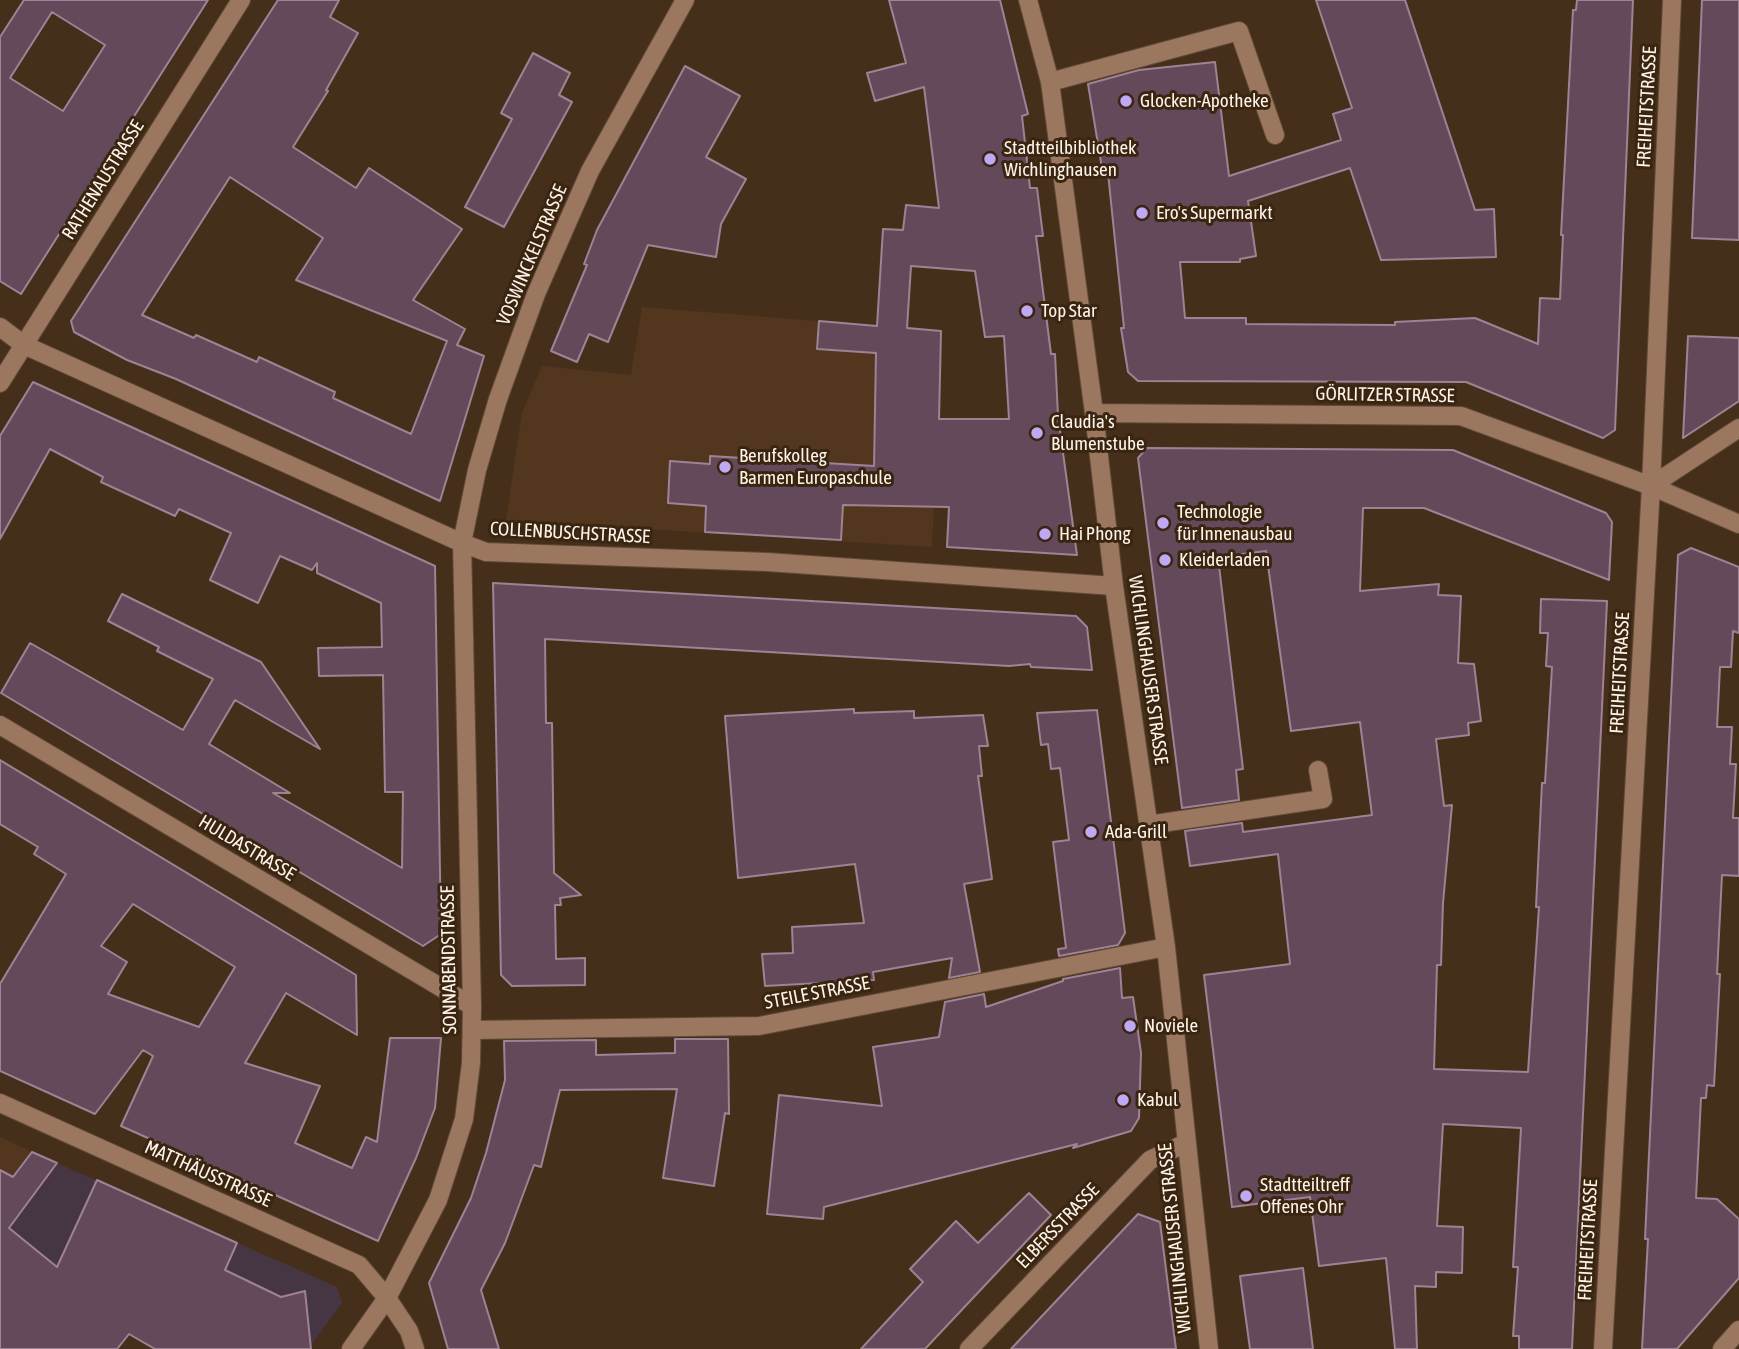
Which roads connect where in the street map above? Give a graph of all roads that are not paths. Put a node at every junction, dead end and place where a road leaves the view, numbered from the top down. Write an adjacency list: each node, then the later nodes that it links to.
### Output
1 (241, 0): 8 (street, RATHENAUSTRASSE)
2 (685, 0): 14 (street, VOSWINCKELSTRASSE)
3 (1028, 0): 5 (street, WICHLINGHAUSER STRASSE)
4 (1672, 0): 12 (street, FREIHEITSTRASSE)
5 (1050, 82): 6 (street); 10 (street, WICHLINGHAUSER STRASSE)
6 (1275, 135)
7 (0, 327): 8 (street, COLLENBUSCHSTRASSE)
8 (24, 345): 9 (street, RATHENAUSTRASSE); 14 (street, COLLENBUSCHSTRASSE)
9 (0, 383)
10 (1094, 413): 12 (street, GÖRLITZER STRASSE); 15 (street, WICHLINGHAUSER STRASSE)
11 (1739, 428): 12 (street)
12 (1651, 486): 13 (street, GÖRLITZER STRASSE); 30 (street, FREIHEITSTRASSE)
13 (1739, 524)
14 (462, 543): 15 (street, COLLENBUSCHSTRASSE); 20 (street, SONNABENDSTRASSE)
15 (1114, 586): 18 (street, WICHLINGHAUSER STRASSE)
16 (0, 725): 20 (street, HULDASTRASSE)
17 (1318, 770): 18 (street)
18 (1148, 825): 19 (street, WICHLINGHAUSER STRASSE)
19 (1166, 947): 21 (street, STEILE STRASSE); 23 (street, WICHLINGHAUSER STRASSE)
20 (472, 1006): 21 (street, SONNABENDSTRASSE)
21 (472, 1030): 24 (street, SONNABENDSTRASSE)
22 (0, 1103): 24 (street, MATTHÄUSSTRASSE)
23 (1186, 1143): 28 (street, ELBERSSTRASSE); 29 (street, WICHLINGHAUSER STRASSE)
24 (387, 1298): 26 (street, SONNABENDSTRASSE); 27 (street, MATTHÄUSSTRASSE)
25 (1739, 1330): 31 (street)
26 (351, 1349)
27 (415, 1349)
28 (969, 1349)
29 (1209, 1349)
30 (1603, 1349)
31 (1722, 1349)

